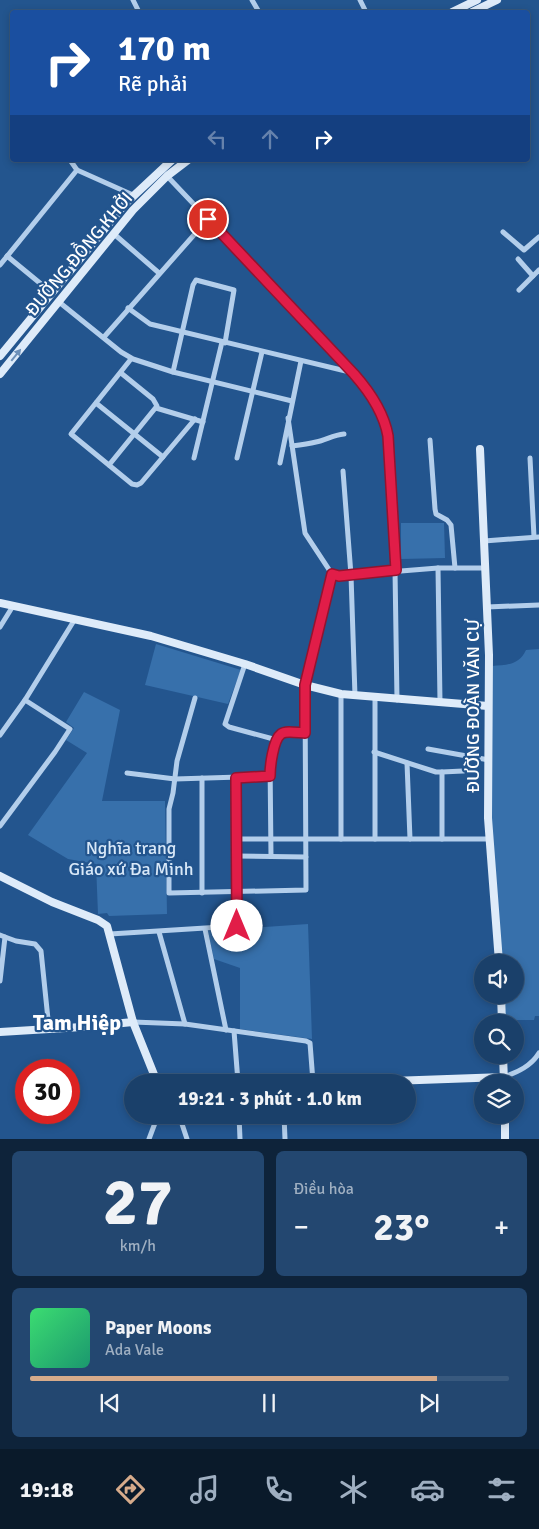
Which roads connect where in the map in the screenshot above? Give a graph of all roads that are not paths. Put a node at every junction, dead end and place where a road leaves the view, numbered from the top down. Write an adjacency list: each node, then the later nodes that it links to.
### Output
1 (477, 0): 3 (street)
2 (497, 0): 5 (street)
3 (468, 2): 4 (street)
4 (455, 10)
5 (476, 10)
6 (71, 162): 9 (street)
7 (170, 162): 11 (street, ĐƯỜNG ĐỒNG KHỞI)
8 (185, 162): 10 (street, ĐƯỜNG ĐỒNG KHỞI)
9 (77, 170): 11 (street); 17 (street)
10 (167, 176): 12 (street, ĐƯỜNG ĐỒNG KHỞI); 13 (street)
11 (133, 195): 12 (street); 24 (street, ĐƯỜNG ĐỒNG KHỞI)
12 (141, 202): 15 (street, ĐƯỜNG ĐỒNG KHỞI)
13 (208, 219): 21 (street); 39 (street)
14 (503, 232): 16 (street)
15 (114, 234): 21 (street); 25 (street, ĐƯỜNG ĐỒNG KHỞI)
16 (539, 237)
17 (7, 256): 19 (street); 24 (street)
18 (518, 259): 22 (street)
19 (0, 265)
20 (539, 270): 22 (street)
21 (159, 273): 26 (street)
22 (533, 276): 23 (street)
23 (519, 290)
24 (52, 292): 27 (street, ĐƯỜNG ĐỒNG KHỞI)
25 (59, 302): 29 (street, ĐƯỜNG ĐỒNG KHỞI); 30 (street)
26 (128, 308): 28 (street); 30 (street)
27 (22, 329): 29 (street); 33 (street, ĐƯỜNG ĐỒNG KHỞI)
28 (182, 332): 31 (street); 31 (street); 36 (street)
29 (31, 336): 38 (street, ĐƯỜNG ĐỒNG KHỞI, one-way to 29)
30 (104, 337): 34 (street)
31 (223, 342): 32 (street); 40 (street)
32 (262, 352): 35 (street); 41 (street)
33 (0, 356)
34 (132, 359): 36 (street); 37 (street)
35 (301, 361): 39 (street); 42 (street)
36 (173, 372): 40 (street)
37 (121, 373): 43 (street); 44 (street)
38 (0, 374)
39 (354, 374): 65 (street)
40 (212, 382): 41 (street); 47 (street)
41 (253, 392): 42 (street); 55 (street)
42 (292, 401): 45 (street)
43 (96, 403): 48 (street); 58 (street)
44 (156, 408): 46 (street); 48 (street)
45 (288, 418): 51 (street); 57 (street)
46 (195, 419): 47 (street); 53 (street)
47 (203, 422): 54 (street)
48 (134, 434): 53 (street); 58 (street)
49 (344, 434): 51 (street)
50 (430, 440): 63 (street)
51 (292, 446): 66 (street)
52 (480, 449): 61 (street, ĐƯỜNG ĐOÀN VĂN CỰ)
53 (163, 457): 58 (street)
54 (194, 458)
55 (237, 458)
56 (530, 458): 60 (street)
57 (280, 463)
58 (109, 465)
59 (343, 471): 67 (street)
60 (536, 537): 61 (street)
61 (484, 541): 64 (street, ĐƯỜNG ĐOÀN VĂN CỰ)
62 (438, 568): 63 (street); 65 (street); 82 (street)
63 (455, 568): 64 (street)
64 (486, 568): 71 (street, ĐƯỜNG ĐOÀN VĂN CỰ)
65 (396, 570): 67 (street); 81 (street)
66 (332, 574): 67 (street); 75 (street)
67 (351, 575): 77 (street)
68 (0, 604): 70 (street)
69 (539, 605): 71 (street)
70 (12, 606): 72 (street); 73 (street)
71 (487, 607): 83 (street, ĐƯỜNG ĐOÀN VĂN CỰ)
72 (74, 619): 74 (street); 80 (street)
73 (0, 627)
74 (245, 664): 75 (street); 86 (street)
75 (305, 685): 76 (street); 84 (street)
76 (341, 694): 77 (street); 103 (street)
77 (355, 696): 79 (street)
78 (195, 698): 97 (street)
79 (375, 698): 81 (street); 88 (street)
80 (25, 700): 85 (street); 98 (street)
81 (397, 700): 82 (street)
82 (440, 702): 83 (street)
83 (488, 706): 89 (street, ĐƯỜNG ĐOÀN VĂN CỰ)
84 (305, 733): 86 (street); 102 (street)
85 (0, 735)
86 (277, 740): 94 (street)
87 (428, 749): 89 (street)
88 (374, 752): 90 (street); 104 (street)
89 (489, 760): 99 (street, ĐƯỜNG ĐOÀN VĂN CỰ)
90 (407, 763): 92 (street); 105 (street)
91 (463, 771): 92 (street)
92 (442, 772): 106 (street)
93 (127, 773): 97 (street)
94 (270, 776): 96 (street); 101 (street)
95 (202, 778): 96 (street); 97 (street); 112 (street)
96 (236, 778): 100 (street)
97 (174, 779): 112 (street)
98 (0, 826)
99 (489, 838): 106 (street); 118 (street, ĐƯỜNG ĐOÀN VĂN CỰ)
100 (236, 839): 101 (street); 107 (street)
101 (271, 839): 102 (street); 108 (street)
102 (306, 839): 103 (street); 109 (street)
103 (342, 839): 104 (street)
104 (375, 839): 105 (street)
105 (410, 839): 106 (street)
106 (442, 839)
107 (236, 856): 108 (street); 111 (street)
108 (271, 856): 109 (street)
109 (306, 857): 111 (street)
110 (0, 876): 115 (street)
111 (236, 892): 112 (street); 113 (street)
112 (202, 893)
113 (205, 929): 114 (street); 123 (street)
114 (159, 932): 115 (street); 121 (street)
115 (110, 934): 120 (street)
116 (3, 936): 117 (street); 122 (street)
117 (2, 949): 119 (street)
118 (498, 954)
119 (0, 981)
120 (133, 1022): 121 (street); 122 (street); 128 (street)
121 (184, 1024): 123 (street)
122 (49, 1029): 125 (street)
123 (226, 1030): 124 (street)
124 (234, 1031): 129 (street); 130 (street)
125 (0, 1032)
126 (539, 1053): 127 (street)
127 (536, 1062): 131 (street)
128 (154, 1074)
129 (237, 1074)
130 (313, 1074)
131 (514, 1074)
132 (474, 1080): 133 (street)
133 (416, 1081)
134 (155, 1124): 139 (street)
135 (182, 1124): 140 (street)
136 (239, 1124): 141 (street)
137 (284, 1124): 142 (street)
138 (505, 1124): 143 (street)
139 (149, 1139)
140 (187, 1139)
141 (240, 1139)
142 (285, 1139)
143 (505, 1139)

